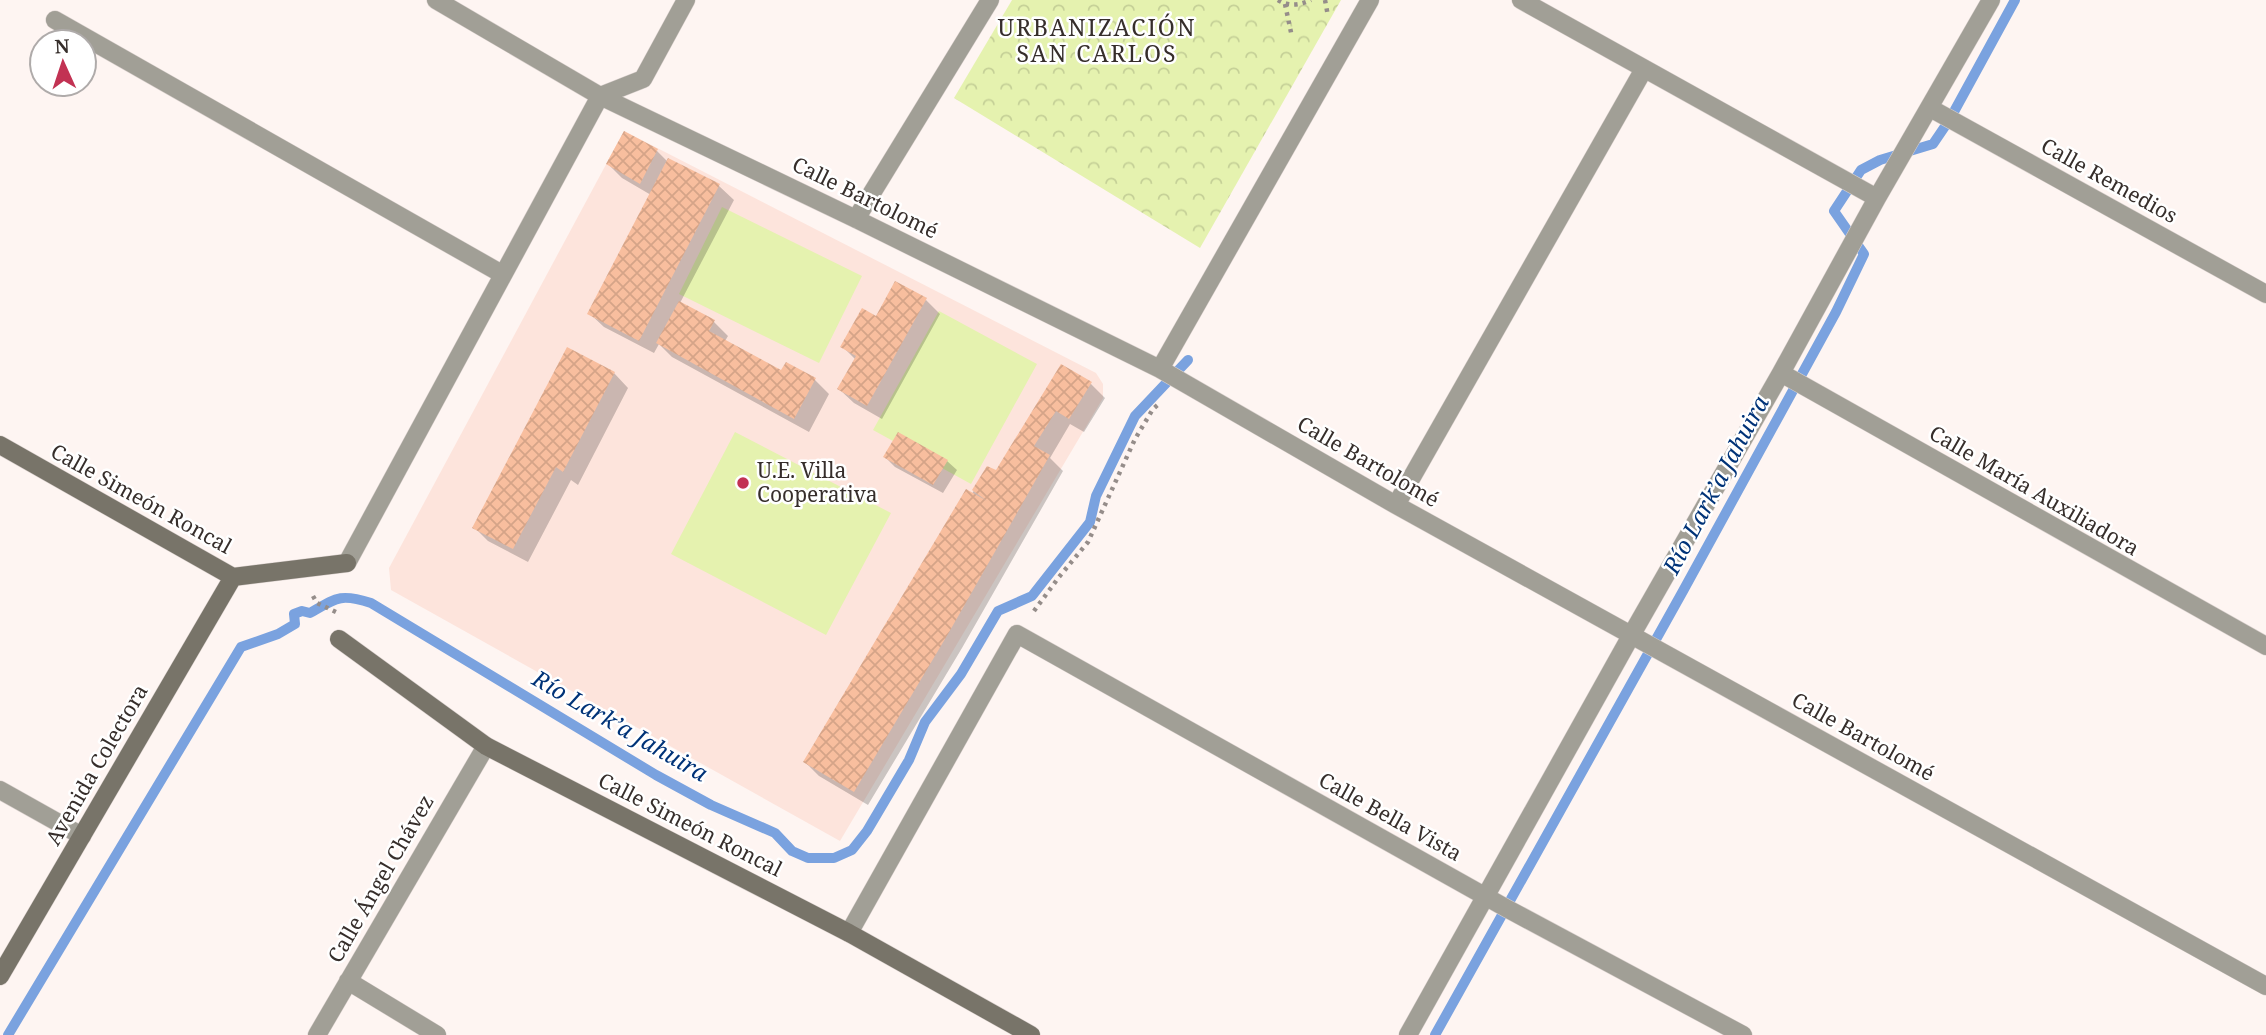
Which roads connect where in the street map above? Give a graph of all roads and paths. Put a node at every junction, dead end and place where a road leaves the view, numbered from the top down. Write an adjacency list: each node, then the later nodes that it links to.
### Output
1 (436, 0): 13 (street, Calle Bartolomé)
2 (686, 0): 13 (street)
3 (990, 0): 16 (street)
4 (1278, 0): 9 (path)
5 (1311, 0): 9 (path)
6 (1370, 0): 19 (street)
7 (1521, 0): 12 (street)
8 (1991, 0): 14 (street)
9 (1285, 4): 11 (path)
10 (55, 20): 17 (street)
11 (1292, 37)
12 (1644, 69): 15 (street); 23 (street)
13 (600, 96): 16 (street, Calle Bartolomé); 17 (street)
14 (1930, 108): 15 (street); 18 (street, Calle Remedios)
15 (1877, 198): 20 (street)
16 (856, 219): 19 (street, Calle Bartolomé)
17 (502, 274): 24 (street, Calle Simeón Roncal)
18 (2266, 294)
19 (1160, 369): 21 (street, Calle Bartolomé)
20 (1781, 373): 27 (street); 29 (street, Calle María Auxiliadora)
21 (1192, 387): 23 (street, Calle Bartolomé); 26 (path)
22 (0, 445): 25 (street, Calle Simeón Roncal)
23 (1396, 505): 27 (street, Calle Bartolomé)
24 (304, 569): 25 (street, Calle Simeón Roncal); 28 (path)
25 (233, 577): 32 (street, Avenida Colectora)
26 (1017, 634): 33 (street, Calle Bella Vista); 34 (street)
27 (1632, 634): 33 (street); 37 (street, Calle Bartolomé)
28 (339, 639): 30 (street, Calle Simeón Roncal)
29 (2266, 646)
30 (486, 746): 34 (street, Calle Simeón Roncal); 36 (street, Calle Ángel Chávez)
31 (0, 790): 32 (street)
32 (82, 836): 35 (street, Avenida Colectora)
33 (1486, 897): 41 (street); 42 (street, Calle Bella Vista)
34 (849, 933): 40 (street, Calle Simeón Roncal)
35 (0, 976)
36 (348, 981): 38 (street, Calle Ángel Chávez); 39 (street)
37 (2266, 986)
38 (317, 1035)
39 (437, 1035)
40 (1031, 1035)
41 (1408, 1035)
42 (1743, 1035)

